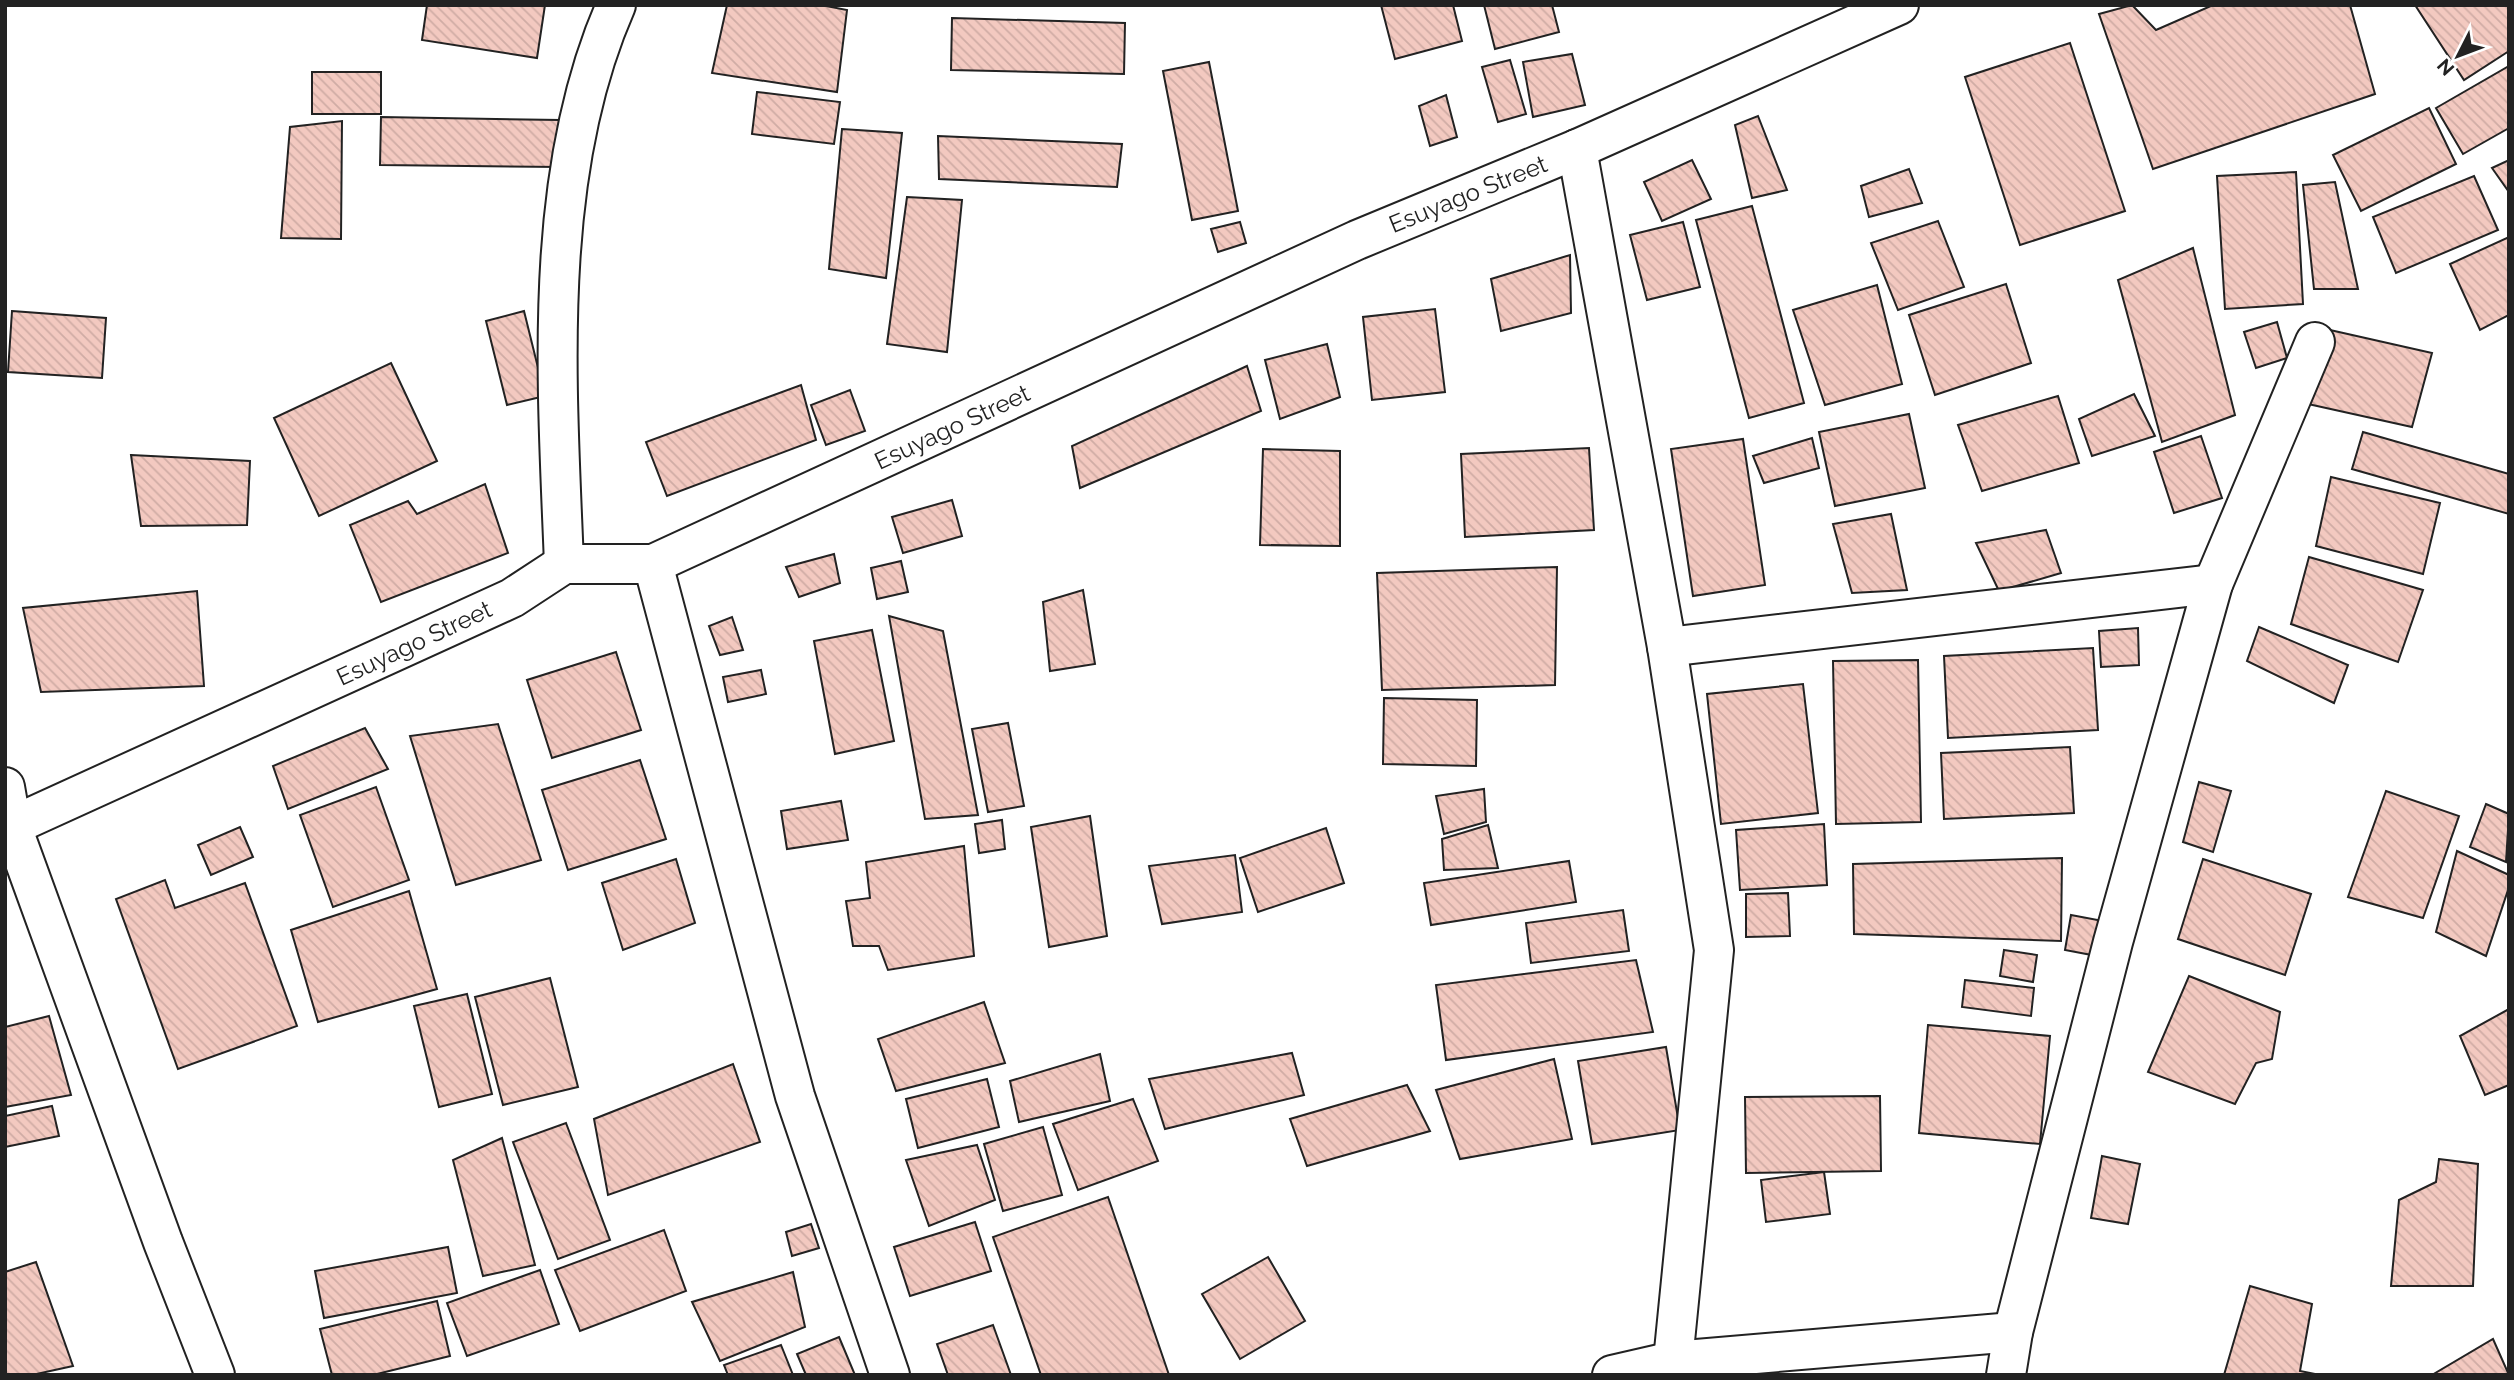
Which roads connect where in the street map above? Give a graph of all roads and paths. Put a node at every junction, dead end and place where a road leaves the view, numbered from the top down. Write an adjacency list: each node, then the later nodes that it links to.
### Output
1 (616, 5): 5 (street)
2 (1899, 5): 3 (street, Esuyago Street)
3 (1577, 149): 6 (street, Esuyago Street); 8 (street)
4 (2315, 342): 7 (street)
5 (564, 564): 6 (street, Esuyago Street); 10 (street, Esuyago Street)
6 (653, 564): 14 (street)
7 (2213, 584): 8 (street); 11 (street)
8 (1667, 647): 12 (street)
9 (5, 786): 10 (street)
10 (9, 828): 13 (street)
11 (2013, 1332): 12 (street); 16 (street)
12 (1673, 1361): 15 (street)
13 (215, 1375)
14 (890, 1375)
15 (1612, 1375)
16 (2006, 1375)

